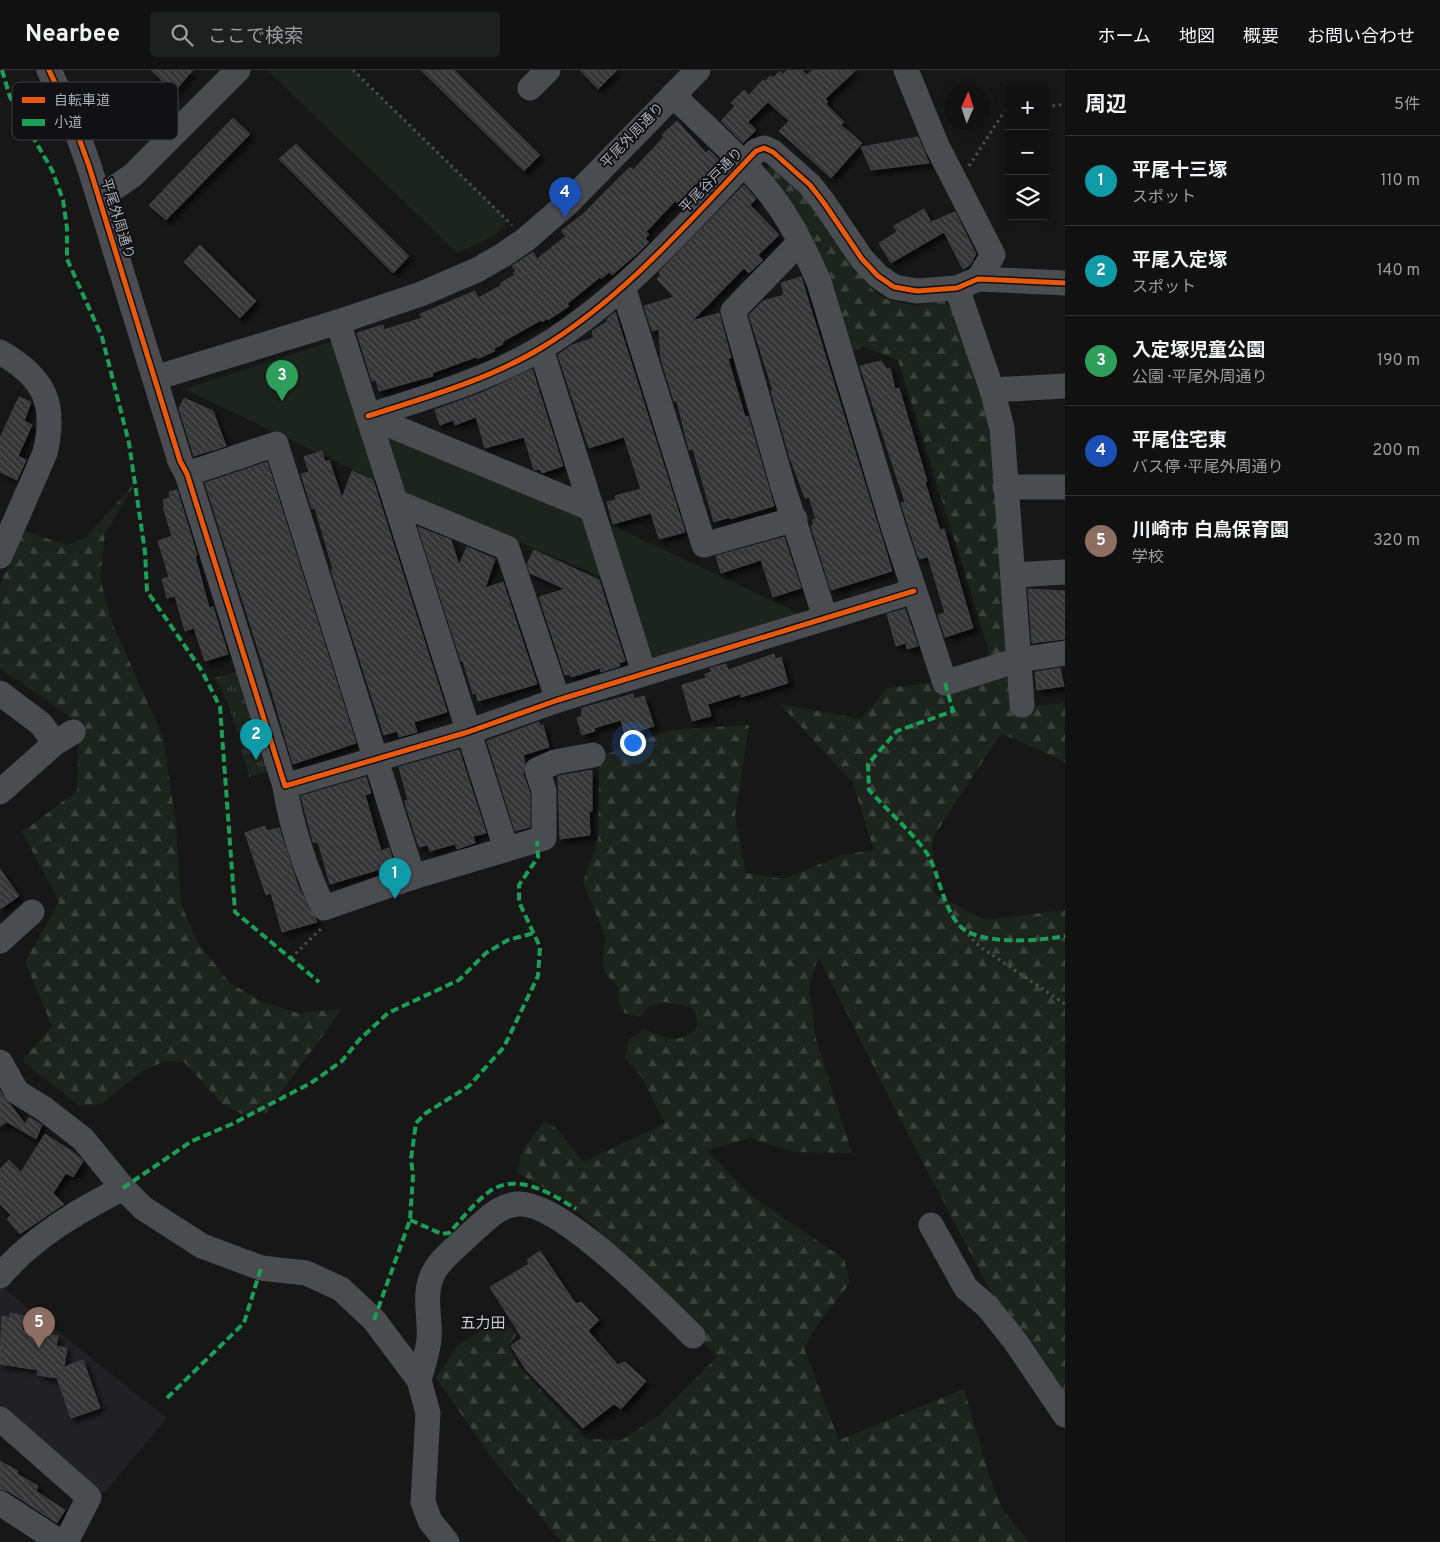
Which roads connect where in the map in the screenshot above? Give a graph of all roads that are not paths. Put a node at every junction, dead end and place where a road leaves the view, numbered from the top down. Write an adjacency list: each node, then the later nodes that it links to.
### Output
1 (49, 70): 6 (street, 平尾外周通り)
2 (238, 70): 9 (street)
3 (548, 70): 7 (street)
4 (698, 70): 8 (street, 平尾外周通り)
5 (906, 70): 15 (street)
6 (54, 82)
7 (530, 88)
8 (673, 96): 12 (street); 18 (street, 平尾外周通り)
9 (178, 130)
10 (80, 140): 13 (street, 平尾外周通り)
11 (168, 140): 13 (street)
12 (743, 165): 14 (street); 15 (street, 平尾谷戸通り); 17 (street, 平尾谷戸通り)
13 (100, 198): 21 (street, 平尾外周通り)
14 (799, 243): 30 (street); 34 (street)
15 (968, 283): 16 (street, 平尾谷戸通り); 23 (street)
16 (1065, 283)
17 (623, 287): 19 (street, 平尾谷戸通り); 30 (street)
18 (338, 322): 21 (street, 平尾外周通り); 24 (street)
19 (541, 348): 24 (street, 平尾谷戸通り); 29 (street)
20 (0, 352): 31 (street)
21 (155, 378): 25 (street)
22 (1065, 386): 23 (street)
23 (992, 390): 26 (street)
24 (368, 416): 28 (street); 29 (street)
25 (187, 474): 44 (street); 45 (street)
26 (1005, 487): 27 (street); 33 (street)
27 (1065, 487)
28 (396, 502): 40 (street); 42 (street)
29 (592, 510): 38 (street)
30 (795, 519): 35 (street)
31 (0, 556)
32 (1065, 572): 33 (street)
33 (1014, 575): 37 (street)
34 (914, 591): 35 (street); 37 (street)
35 (825, 616): 38 (street)
36 (1065, 653): 37 (street)
37 (1018, 660): 41 (street)
38 (644, 673): 40 (street)
39 (0, 693): 46 (street)
40 (558, 700): 42 (street)
41 (1022, 705)
42 (468, 732): 44 (street); 47 (street)
43 (593, 755): 47 (street)
44 (375, 760): 45 (street); 48 (street)
45 (285, 786): 48 (street)
46 (0, 792)
47 (506, 849): 48 (street)
48 (413, 877)
49 (32, 912): 50 (street)
50 (0, 941)
51 (0, 1062): 52 (street)
52 (123, 1188): 54 (street); 56 (street)
53 (931, 1225): 57 (street)
54 (3, 1267)
55 (693, 1336): 56 (street)
56 (418, 1380): 62 (street)
57 (1065, 1415)
58 (0, 1420): 61 (street)
59 (0, 1503): 60 (street)
60 (60, 1542)
61 (66, 1542)
62 (447, 1542)

